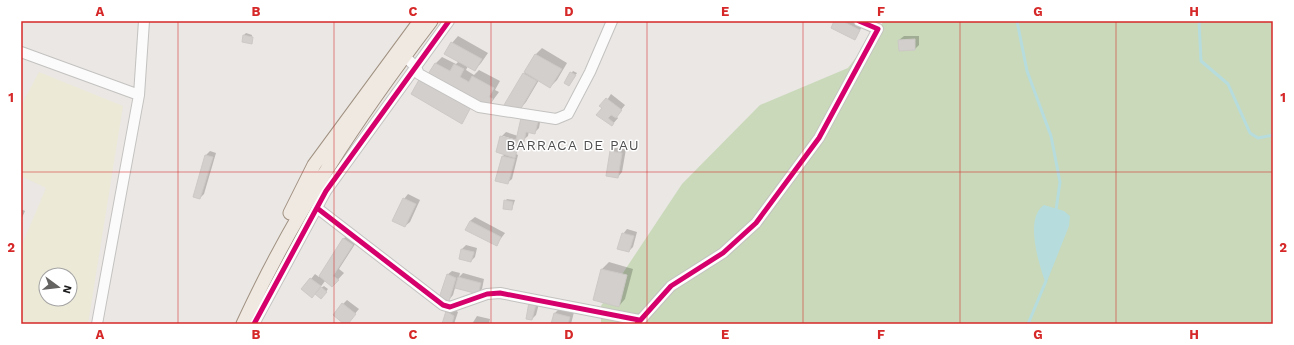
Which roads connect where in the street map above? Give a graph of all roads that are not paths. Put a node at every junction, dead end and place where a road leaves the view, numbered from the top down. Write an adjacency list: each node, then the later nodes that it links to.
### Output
1 (144, 21): 10 (street)
2 (420, 21): 8 (main road)
3 (431, 21): 8 (main road)
4 (449, 21): 9 (street)
5 (612, 21): 9 (street)
6 (859, 21): 12 (street)
7 (21, 52): 10 (street)
8 (402, 54): 9 (street); 14 (main road); 15 (main road)
9 (416, 66): 11 (street)
10 (139, 95): 13 (street)
11 (317, 208): 12 (street); 16 (street)
12 (638, 322)
13 (98, 324)
14 (234, 324)
15 (244, 324)
16 (254, 324)

